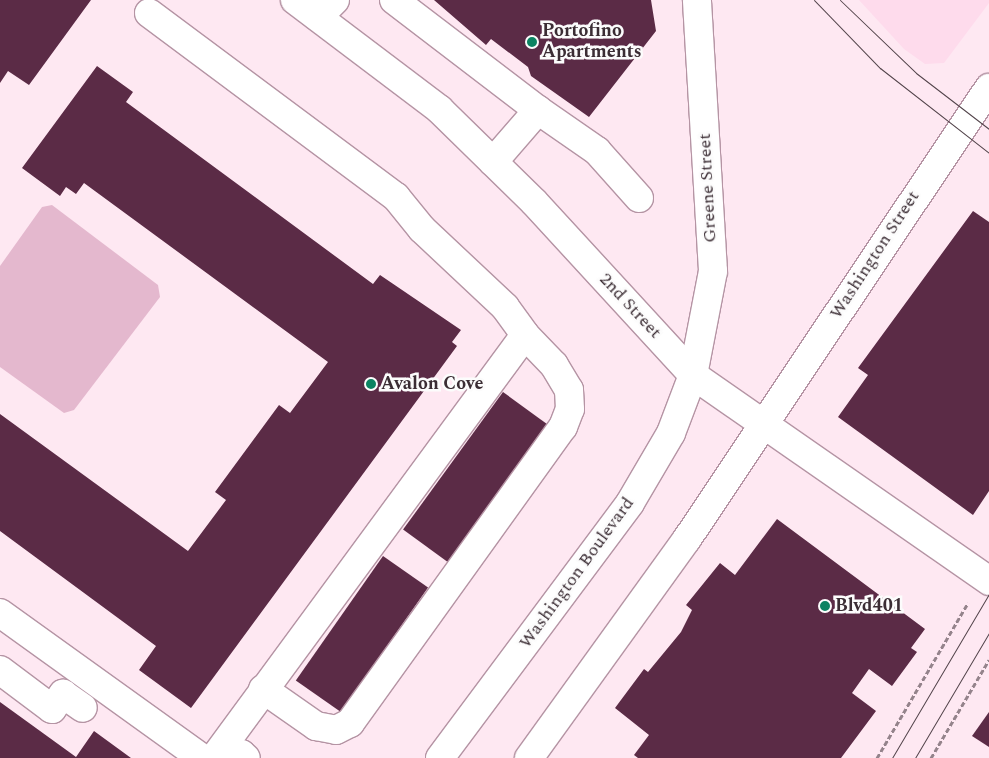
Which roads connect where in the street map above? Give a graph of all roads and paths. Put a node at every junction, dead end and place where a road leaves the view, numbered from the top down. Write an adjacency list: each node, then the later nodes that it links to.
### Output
1 (295, 0): 4 (street, 2nd Street)
2 (394, 0): 7 (street)
3 (697, 0): 11 (street, Greene Street)
4 (326, 9): 8 (street, 2nd Street)
5 (149, 13): 10 (street)
6 (989, 89): 12 (street, Washington Street)
7 (538, 110): 8 (street); 9 (street)
8 (494, 162): 11 (street, 2nd Street)
9 (639, 198)
10 (525, 335): 18 (street); 18 (street)
11 (693, 375): 12 (street, 2nd Street); 24 (street, Washington Boulevard)
12 (764, 424): 13 (street, 2nd Street); 25 (street)
13 (989, 581)
14 (968, 603): 26 (path)
15 (0, 613): 20 (street)
16 (989, 660): 27 (path)
17 (0, 670): 19 (street)
18 (264, 690): 21 (street)
19 (83, 708)
20 (202, 758)
21 (214, 758)
22 (229, 758): 23 (street)
23 (246, 758)
24 (440, 758)
25 (529, 758)
26 (877, 758)
27 (931, 758)

